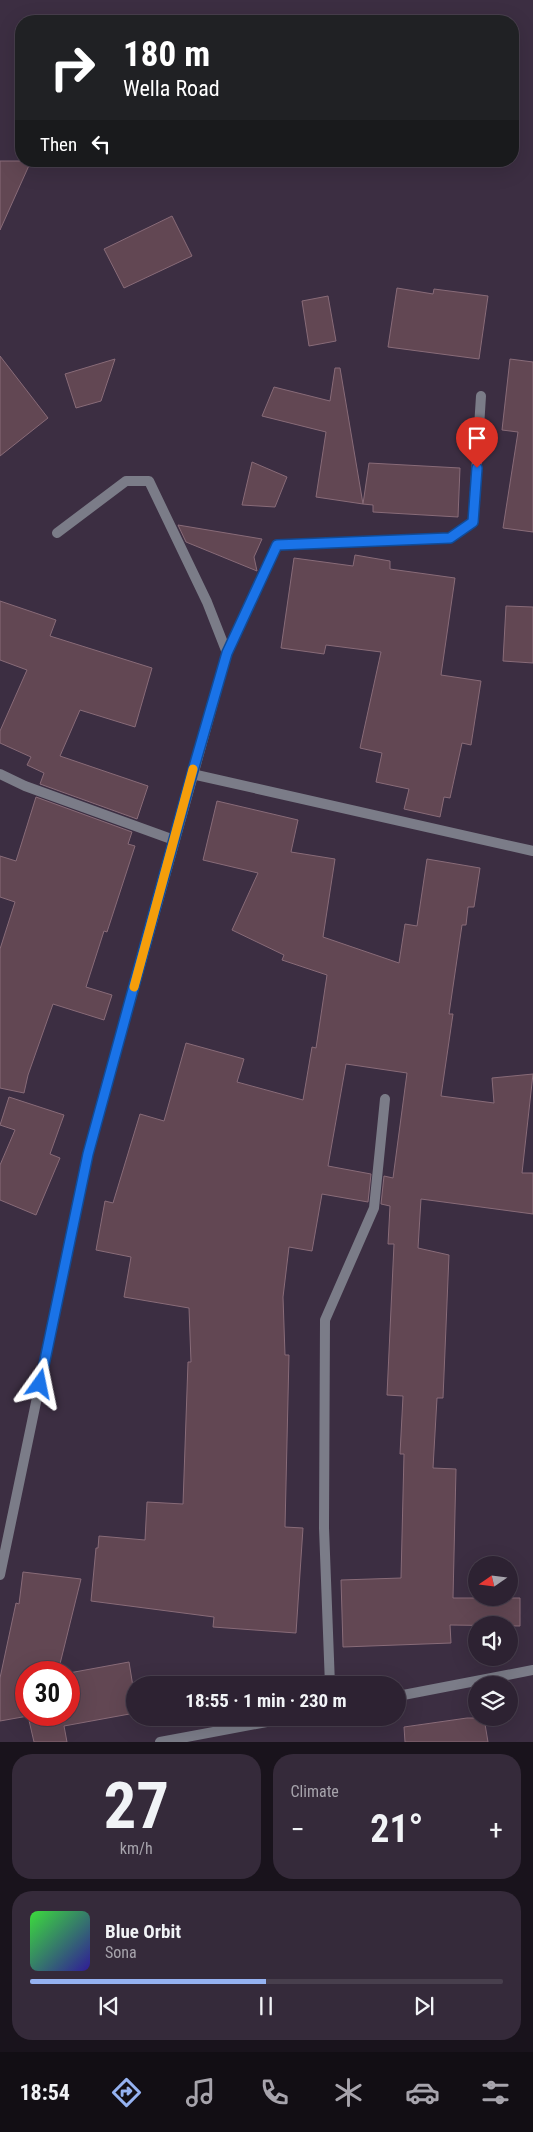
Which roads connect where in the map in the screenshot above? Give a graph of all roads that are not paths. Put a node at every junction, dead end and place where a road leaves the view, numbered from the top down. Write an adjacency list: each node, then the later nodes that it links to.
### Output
1 (482, 396): 3 (street)
2 (57, 533): 3 (street)
3 (227, 653): 5 (street)
4 (0, 774): 6 (street)
5 (192, 774): 6 (street); 7 (street)
6 (174, 840): 9 (street)
7 (533, 851)
8 (385, 1099): 11 (street)
9 (0, 1575)
10 (533, 1670): 12 (street)
11 (330, 1676)
12 (406, 1694)
13 (245, 1726): 14 (street)
14 (160, 1742)

